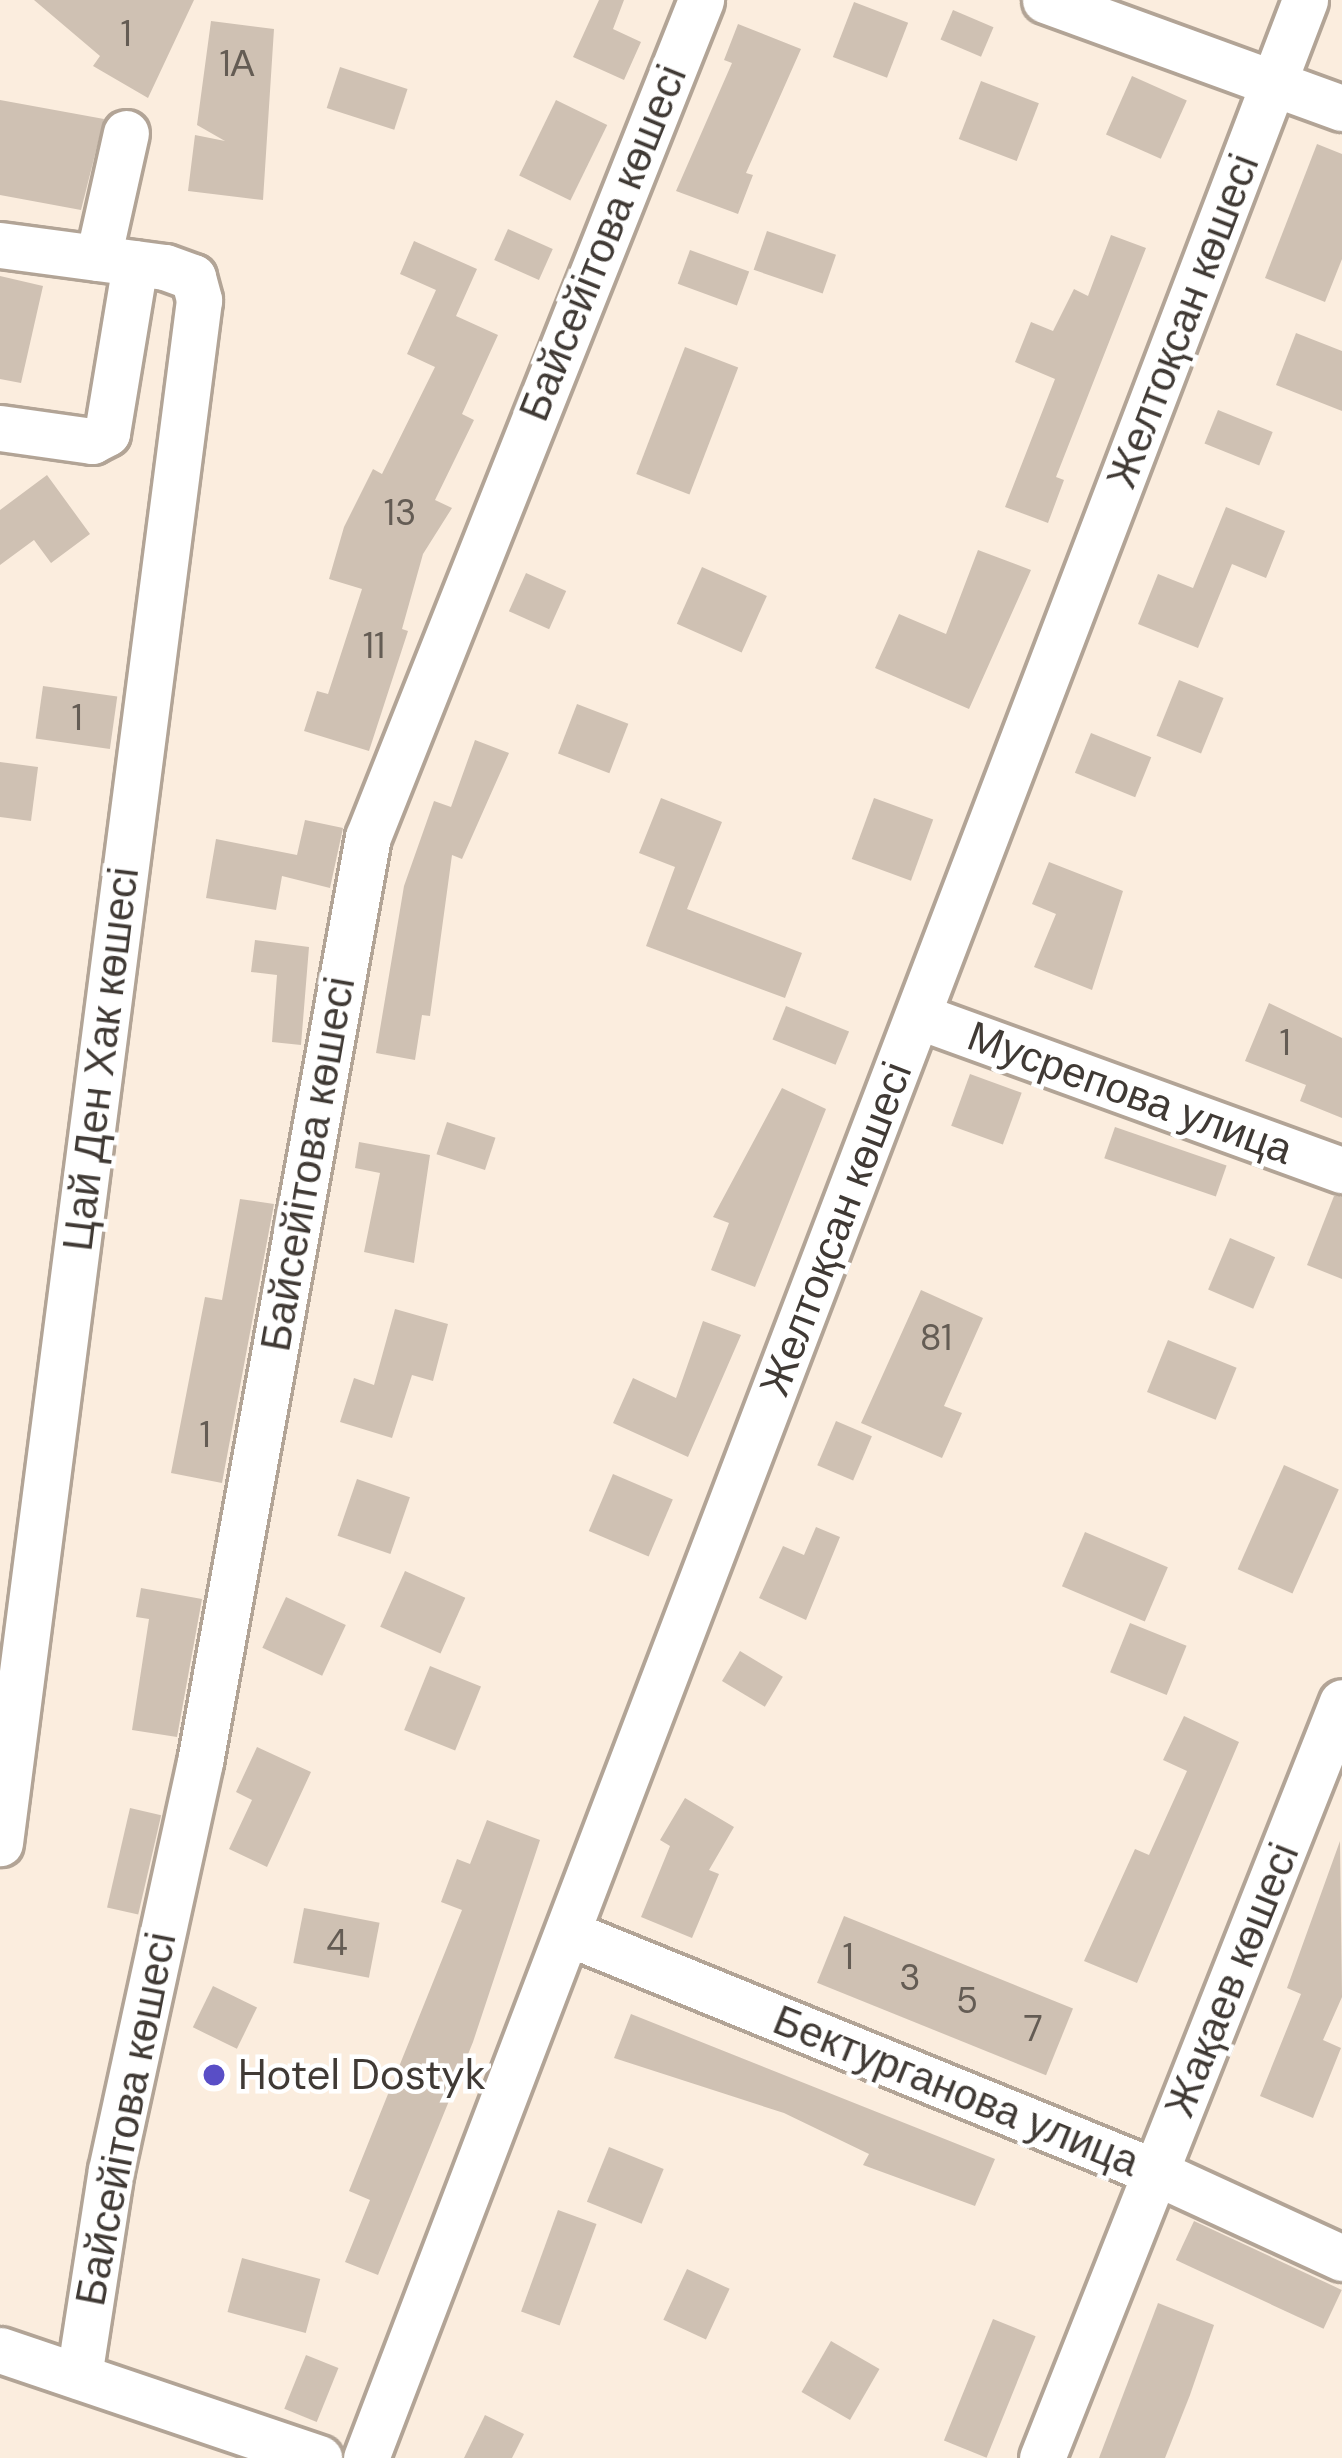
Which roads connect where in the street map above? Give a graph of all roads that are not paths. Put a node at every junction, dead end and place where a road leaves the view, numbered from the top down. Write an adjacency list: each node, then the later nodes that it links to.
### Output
1 (700, 0): 20 (street, Байсейітова көшесі)
2 (1045, 0): 4 (street)
3 (1305, 0): 4 (street, Желтоқсан көшесі)
4 (1275, 82): 5 (street); 10 (street, Желтоқсан көшесі)
5 (1342, 108)
6 (126, 133): 8 (street)
7 (0, 245): 8 (street)
8 (117, 260): 9 (street); 13 (street, Цай Ден Хак көшесі)
9 (0, 428)
10 (918, 1016): 11 (street, Мусрепова улица); 14 (street, Желтоқсан көшесі)
11 (1342, 1170)
12 (1342, 1702): 15 (street, Жақаев көшесі)
13 (0, 1843)
14 (568, 1933): 15 (street, Бектурганова улица); 22 (street, Желтоқсан көшесі)
15 (1155, 2172): 17 (street, Бектурганова улица); 23 (street, Жақаев көшесі)
16 (1342, 2214): 17 (street)
17 (1297, 2236): 18 (street, Бектурганова улица)
18 (1342, 2258)
19 (0, 2350): 20 (street)
20 (79, 2376): 21 (street)
21 (319, 2458)
22 (366, 2458)
23 (1042, 2458)

